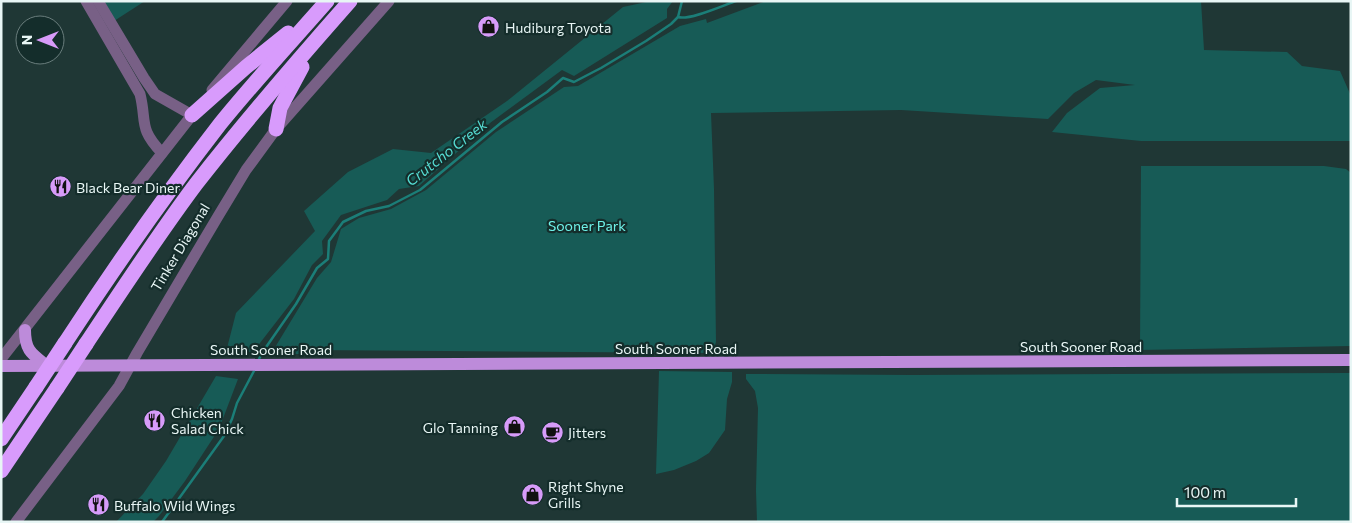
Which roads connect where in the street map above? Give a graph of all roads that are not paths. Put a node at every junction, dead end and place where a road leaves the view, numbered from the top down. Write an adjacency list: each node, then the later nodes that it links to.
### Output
1 (86, 1): 10 (street)
2 (98, 1): 8 (street)
3 (287, 1): 8 (street)
4 (350, 1): 7 (highway, Tinker Diagonal)
5 (389, 1): 9 (street, Tinker Diagonal)
6 (325, 4): 8 (highway); 17 (highway, bridge)
7 (315, 41): 9 (highway); 18 (highway, Tinker Diagonal, bridge)
8 (192, 115): 10 (street)
9 (276, 129): 14 (street, Tinker Diagonal)
10 (162, 153): 11 (street)
11 (25, 330): 12 (street); 16 (main road)
12 (1, 359)
13 (1351, 360): 14 (main road, South Sooner Road)
14 (130, 365): 16 (main road, South Sooner Road); 19 (street, Tinker Diagonal)
15 (1, 366): 16 (main road, South Sooner Road)
16 (46, 366)
17 (1, 439)
18 (1, 471)
19 (16, 522)

